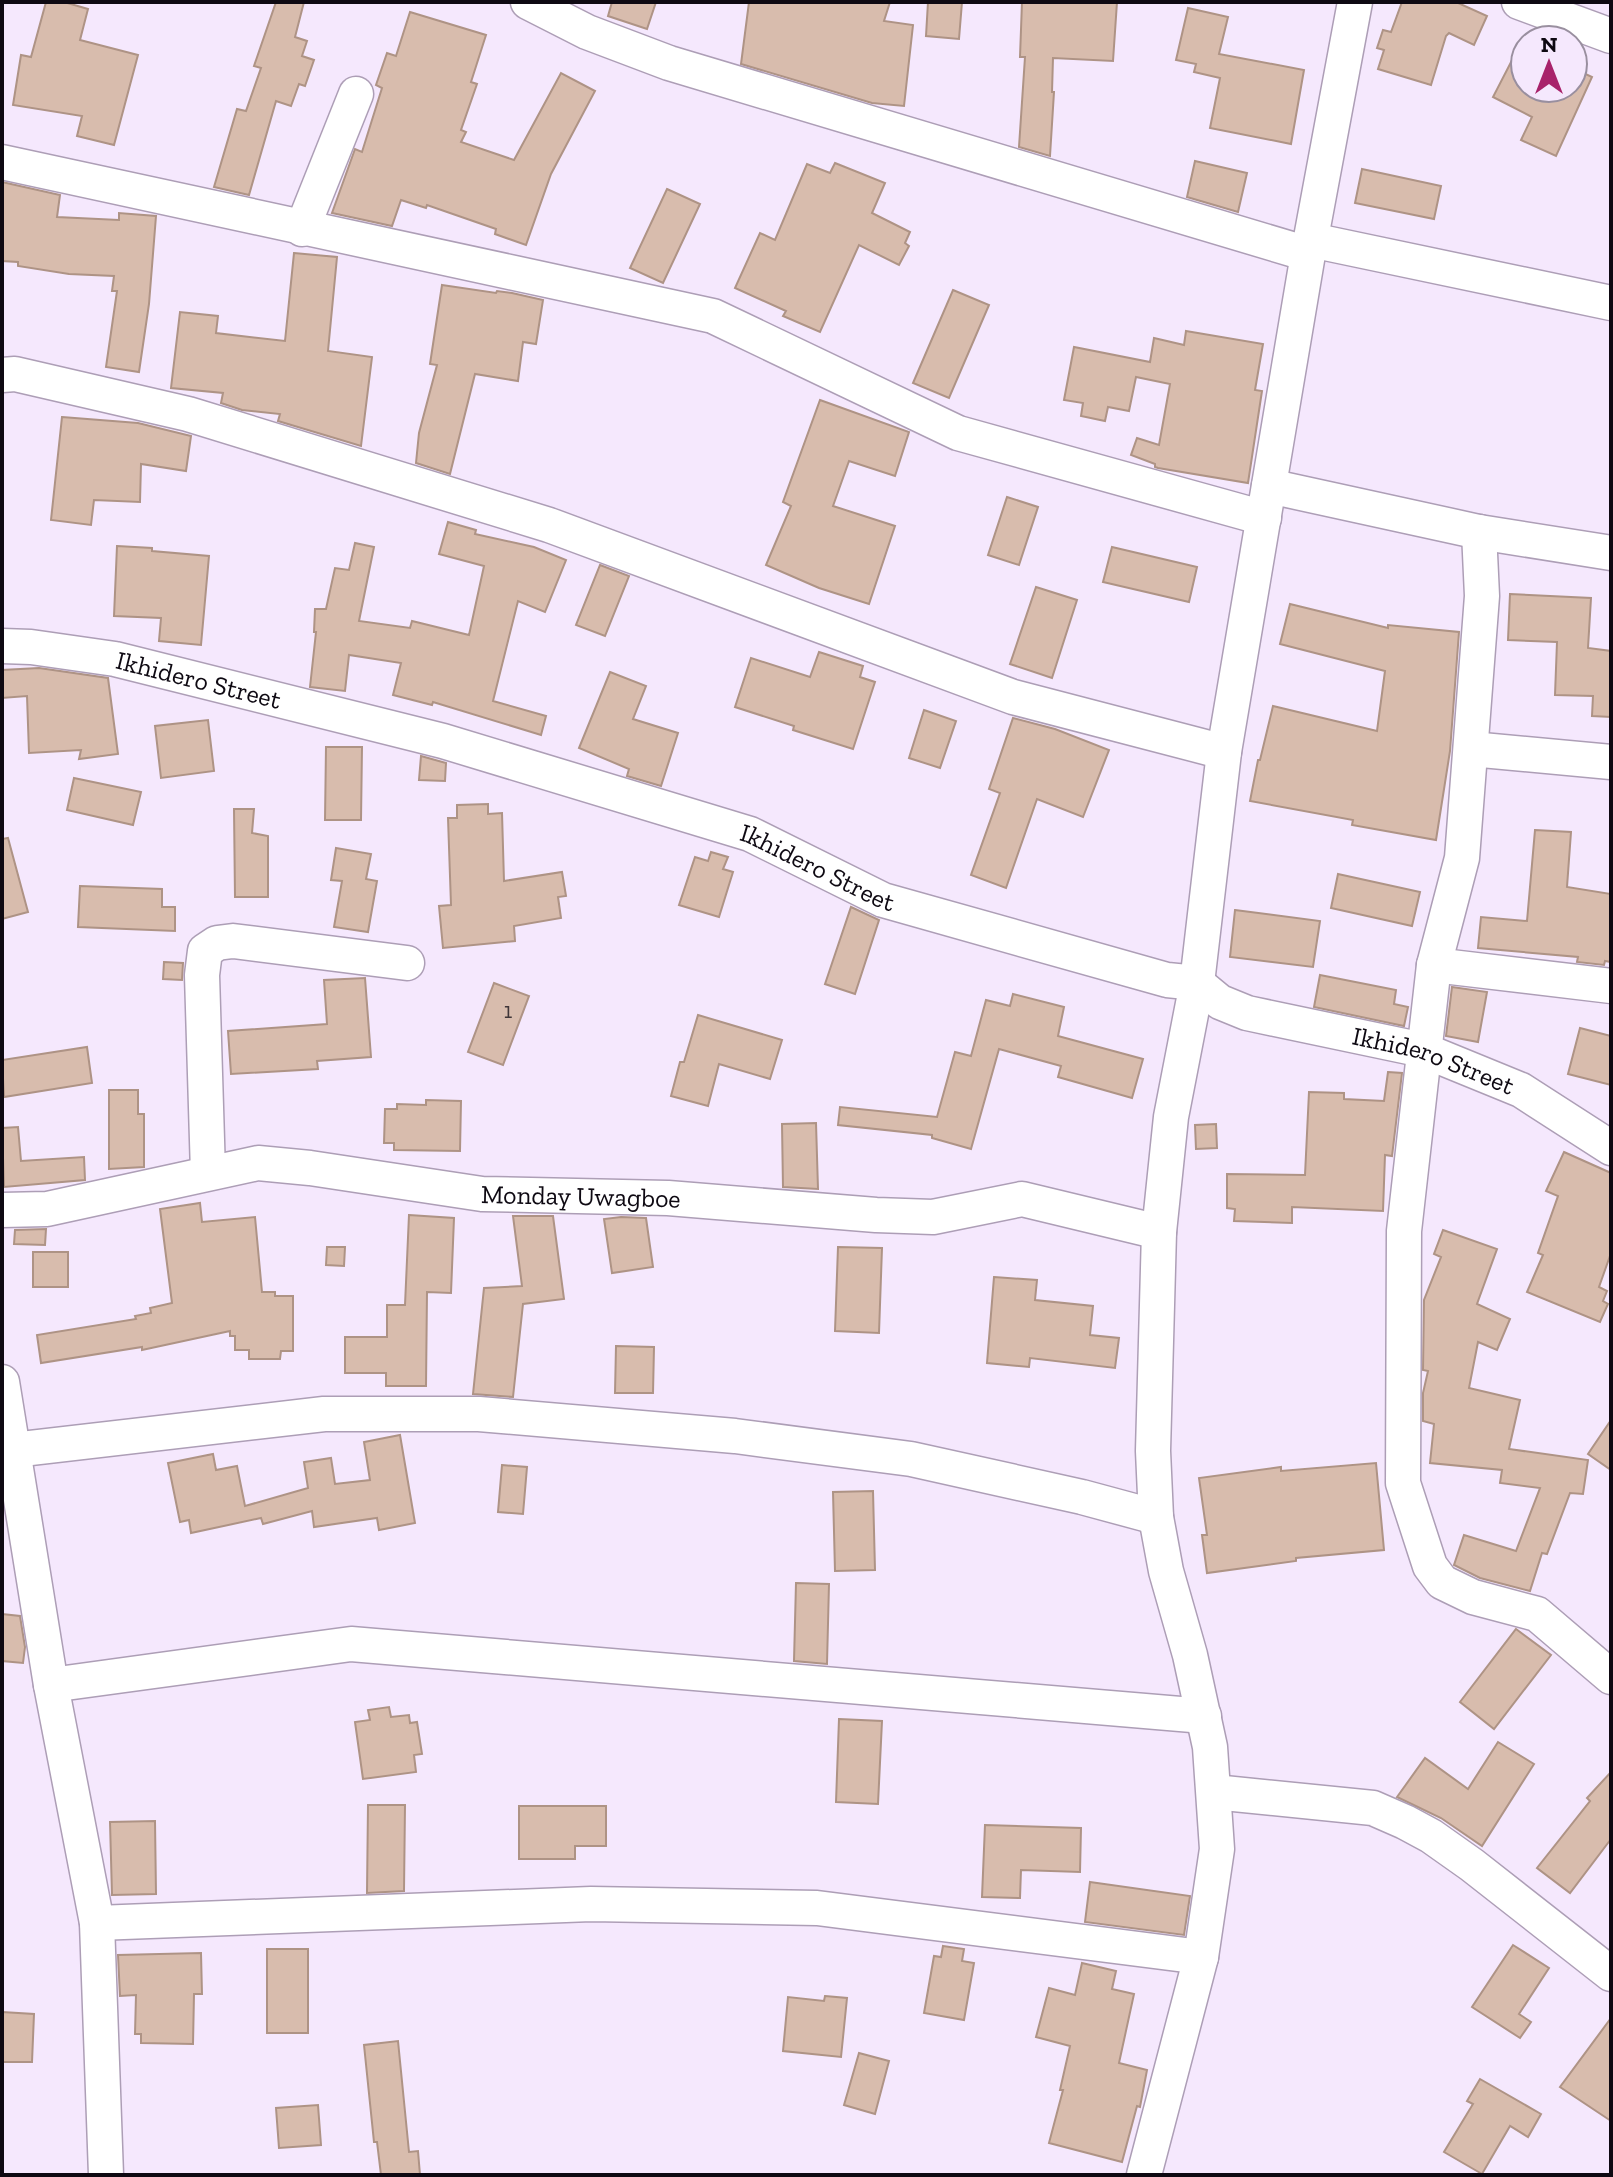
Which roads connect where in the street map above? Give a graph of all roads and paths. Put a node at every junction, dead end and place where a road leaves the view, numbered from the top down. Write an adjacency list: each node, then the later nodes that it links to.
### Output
1 (528, 2): 8 (street)
2 (1355, 2): 8 (street)
3 (1519, 2): 4 (street)
4 (1611, 36)
5 (356, 94): 7 (street)
6 (2, 162): 7 (street)
7 (302, 229): 11 (street)
8 (1310, 247): 9 (street); 11 (street)
9 (1611, 303)
10 (2, 375): 16 (street)
11 (1266, 502): 12 (street); 16 (street)
12 (1479, 532): 13 (street); 15 (street)
13 (1611, 553)
14 (2, 646): 20 (street, Ikhidero Street)
15 (1471, 749): 17 (street); 19 (street)
16 (1224, 752): 20 (street)
17 (1611, 762)
18 (407, 963): 24 (street)
19 (1434, 965): 21 (street); 22 (street)
20 (1197, 983): 22 (street, Ikhidero Street); 26 (street)
21 (1611, 986)
22 (1423, 1050): 23 (street, Ikhidero Street); 31 (street)
23 (1611, 1148)
24 (208, 1173): 25 (street, Monday Uwagboe); 26 (street, Monday Uwagboe)
25 (2, 1210)
26 (1159, 1232): 30 (street)
27 (2, 1382): 28 (street)
28 (13, 1450): 29 (street); 30 (street)
29 (12, 1499): 32 (street)
30 (1156, 1517): 33 (street)
31 (1611, 1677)
32 (51, 1685): 33 (street); 35 (street)
33 (1204, 1716): 34 (street)
34 (1214, 1792): 36 (street); 37 (street)
35 (97, 1923): 36 (street); 38 (street)
36 (1201, 1957): 39 (street)
37 (1611, 1974)
38 (106, 2175)
39 (1144, 2175)

